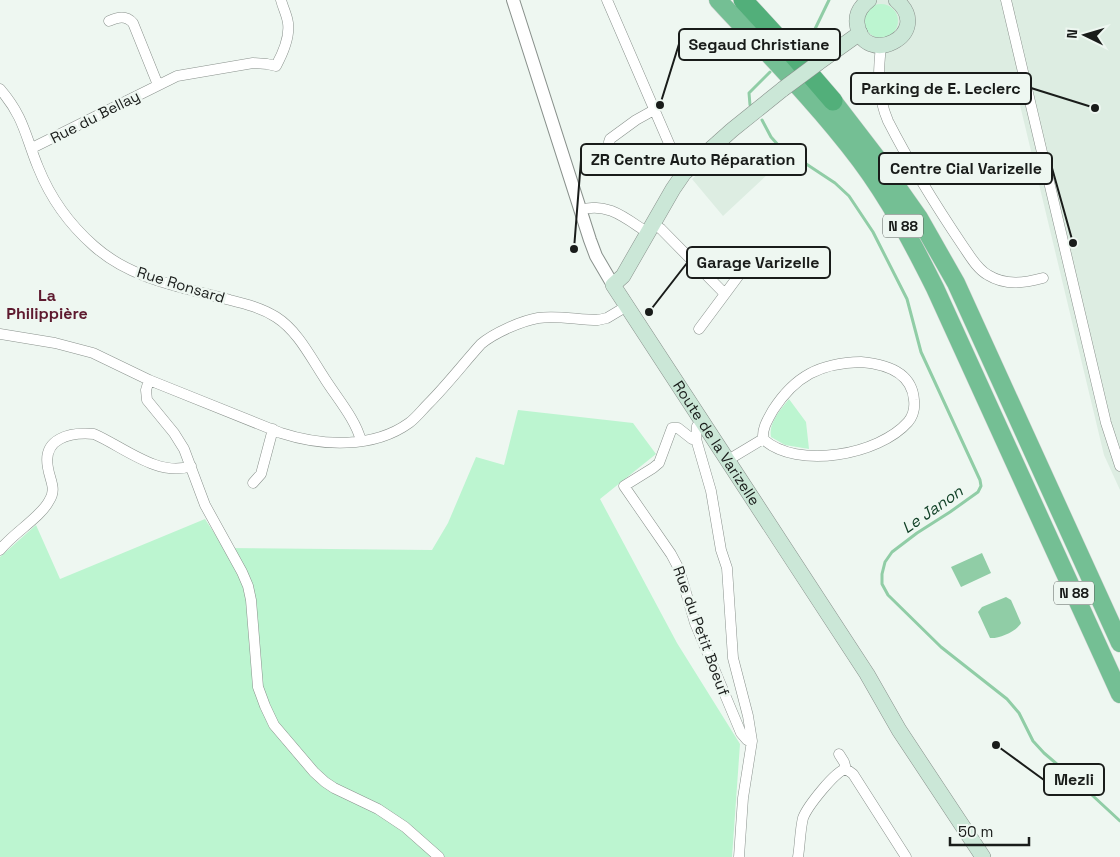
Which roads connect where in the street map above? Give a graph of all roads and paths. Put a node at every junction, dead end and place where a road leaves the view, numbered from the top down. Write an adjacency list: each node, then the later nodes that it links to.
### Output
1 (280, 0): 12 (street, Rue du Bellay)
2 (513, 0): 19 (street, Route de la Varizelle)
3 (606, 0): 15 (street)
4 (718, 0): 40 (highway, N 88)
5 (743, 0): 14 (highway, N 88)
6 (868, 0): 10 (main road)
7 (896, 0): 11 (main road)
8 (1006, 0): 36 (street)
9 (109, 21): 12 (street, Rue du Bellay)
10 (860, 33): 11 (main road); 18 (main road, bridge)
11 (881, 46): 22 (street)
12 (158, 85): 16 (street, Rue du Bellay)
13 (0, 89): 16 (street, Rue Ronsard)
14 (833, 101): 39 (highway, N 88)
15 (654, 110): 17 (street); 18 (street)
16 (32, 148): 33 (street, Rue Ronsard)
17 (609, 155)
18 (684, 173): 20 (main road)
19 (580, 210): 20 (street); 23 (street, Route de la Varizelle)
20 (647, 227): 23 (main road); 24 (street)
21 (742, 271): 24 (street)
22 (1044, 278)
23 (614, 285): 25 (main road, Route de la Varizelle)
24 (725, 294): 26 (street)
25 (627, 306): 29 (main road, Route de la Varizelle); 33 (street)
26 (699, 329)
27 (0, 334): 28 (street)
28 (149, 380): 30 (street); 35 (street)
29 (702, 421): 31 (street); 34 (main road, Route de la Varizelle)
30 (273, 429): 33 (street); 37 (street)
31 (696, 439): 41 (street); 41 (street, Rue du Petit Boeuf)
32 (763, 439): 32 (street); 34 (street)
33 (362, 441)
34 (728, 460): 48 (main road, Route de la Varizelle)
35 (190, 466): 38 (street); 44 (street)
36 (1120, 466)
37 (253, 482)
38 (0, 550)
39 (1120, 643)
40 (1120, 694)
41 (752, 741): 45 (street)
42 (839, 754): 43 (street)
43 (846, 769): 46 (street); 47 (street)
44 (439, 857)
45 (739, 857)
46 (798, 857)
47 (906, 857)
48 (983, 857)

